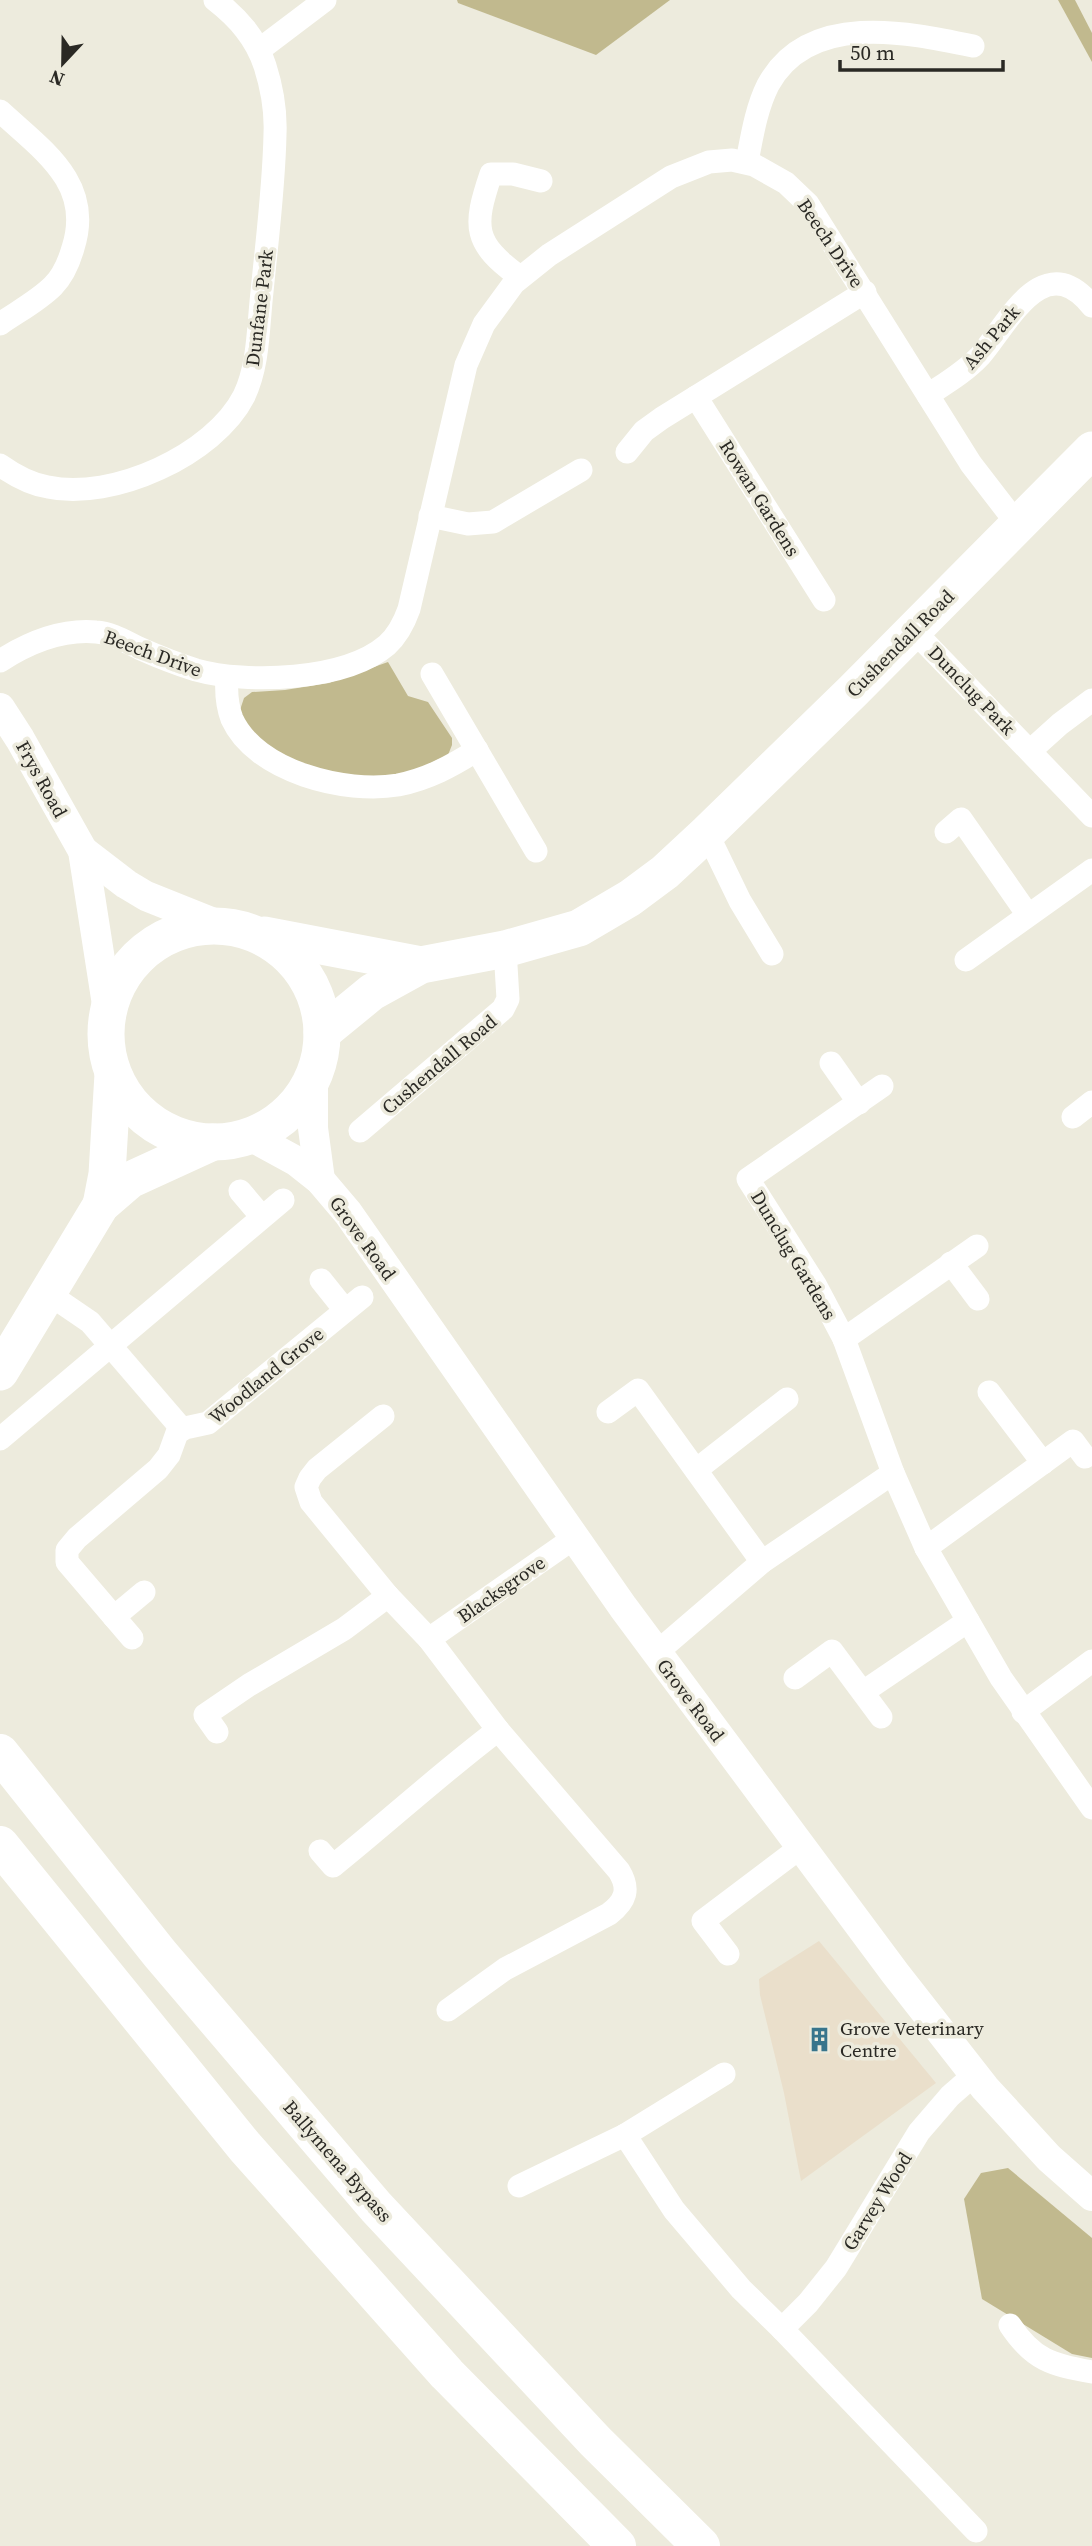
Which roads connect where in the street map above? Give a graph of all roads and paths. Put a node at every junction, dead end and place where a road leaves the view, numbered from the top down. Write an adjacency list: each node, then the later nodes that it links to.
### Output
1 (215, 0): 4 (street, Dunfane Park)
2 (325, 0): 4 (street)
3 (973, 46): 6 (street)
4 (259, 50): 16 (street, Dunfane Park)
5 (0, 111): 11 (street)
6 (747, 162): 8 (street, Beech Drive); 9 (street, Beech Drive)
7 (541, 181): 8 (street)
8 (520, 277): 18 (street, Beech Drive)
9 (864, 292): 12 (street, Beech Drive); 13 (street)
10 (1092, 306): 12 (street, Ash Park)
11 (0, 324)
12 (928, 395): 19 (street, Beech Drive)
13 (696, 397): 15 (street); 20 (street, Rowan Gardens)
14 (1092, 450): 19 (main road, Cushendall Road)
15 (627, 452)
16 (0, 465)
17 (581, 470): 18 (street)
18 (430, 516): 24 (street, Beech Drive)
19 (1018, 525): 21 (main road, Cushendall Road)
20 (824, 600)
21 (913, 630): 28 (street, Dunclug Park); 31 (main road, Cushendall Road)
22 (0, 661): 24 (street, Beech Drive)
23 (432, 674): 27 (street)
24 (227, 677): 27 (street, Beech Drive)
25 (1092, 700): 28 (street, Dunclug Park)
26 (0, 708): 32 (street, Frys Road)
27 (477, 750): 33 (street)
28 (1031, 751): 29 (street, Dunclug Park)
29 (1092, 816)
30 (946, 832): 35 (street)
31 (707, 833): 37 (main road, Cushendall Road); 38 (street)
32 (83, 851): 36 (street, Frys Road); 41 (street, Frys Road)
33 (536, 851)
34 (1092, 870): 35 (street)
35 (1028, 915): 39 (street)
36 (236, 929): 40 (main road, Cushendall Road); 41 (main road); 42 (main road)
37 (505, 949): 40 (main road, Cushendall Road); 50 (street, Cushendall Road)
38 (772, 954)
39 (966, 960)
40 (421, 965): 42 (main road, Cushendall Road)
41 (108, 1012): 44 (main road)
42 (322, 1033): 45 (main road)
43 (831, 1063): 48 (street)
44 (113, 1074): 52 (main road); 56 (main road)
45 (313, 1078): 51 (main road); 53 (street, Grove Road)
46 (882, 1086): 48 (street, Dunclug Gardens)
47 (1092, 1102): 49 (street)
48 (859, 1103): 63 (street, Dunclug Gardens)
49 (1073, 1117)
50 (360, 1131)
51 (250, 1136): 52 (main road); 53 (street, Grove Road)
52 (213, 1142): 56 (main road)
53 (320, 1180): 76 (street, Grove Road)
54 (240, 1191): 57 (street)
55 (283, 1200): 57 (street)
56 (101, 1205): 61 (main road)
57 (262, 1217): 64 (street)
58 (977, 1246): 59 (street, Dunclug Gardens)
59 (951, 1263): 62 (street); 63 (street, Dunclug Gardens)
60 (321, 1280): 70 (street, Woodland Grove)
61 (46, 1292): 64 (street); 65 (main road)
62 (978, 1299)
63 (844, 1339): 75 (street, Dunclug Gardens)
64 (111, 1344): 70 (street); 71 (street)
65 (0, 1372)
66 (989, 1391): 73 (street)
67 (787, 1399): 74 (street)
68 (608, 1412): 74 (street)
69 (383, 1416): 80 (street)
70 (182, 1429): 81 (street)
71 (0, 1439)
72 (1085, 1457): 73 (street)
73 (1043, 1463): 77 (street)
74 (696, 1471): 78 (street)
75 (893, 1473): 77 (street, Dunclug Gardens); 78 (street)
76 (574, 1538): 84 (street, Blacksgrove); 85 (street, Grove Road)
77 (926, 1548): 82 (street, Dunclug Gardens)
78 (762, 1562): 85 (street)
79 (145, 1592): 81 (street)
80 (388, 1596): 84 (street); 92 (street)
81 (114, 1617): 83 (street)
82 (968, 1621): 88 (street); 89 (street, Dunclug Gardens)
83 (132, 1638)
84 (429, 1639): 91 (street)
85 (656, 1653): 96 (street, Grove Road)
86 (1092, 1661): 89 (street)
87 (795, 1678): 88 (street)
88 (863, 1692): 90 (street)
89 (1023, 1712): 94 (street, Dunclug Gardens)
90 (881, 1717)
91 (498, 1730): 97 (street); 99 (street)
92 (217, 1732)
93 (0, 1753): 110 (highway, Ballymena Bypass)
94 (1092, 1808)
95 (0, 1845): 109 (highway)
96 (801, 1847): 98 (street); 101 (street, Grove Road)
97 (320, 1851)
98 (727, 1954)
99 (448, 2010)
100 (724, 2074): 102 (street)
101 (974, 2075): 104 (street, Grove Road); 106 (street, Garvey Wood)
102 (625, 2135): 103 (street); 106 (street)
103 (519, 2186)
104 (1092, 2196)
105 (1010, 2325): 107 (street)
106 (782, 2329): 108 (street)
107 (1092, 2372)
108 (976, 2531)
109 (617, 2546)
110 (701, 2546)

